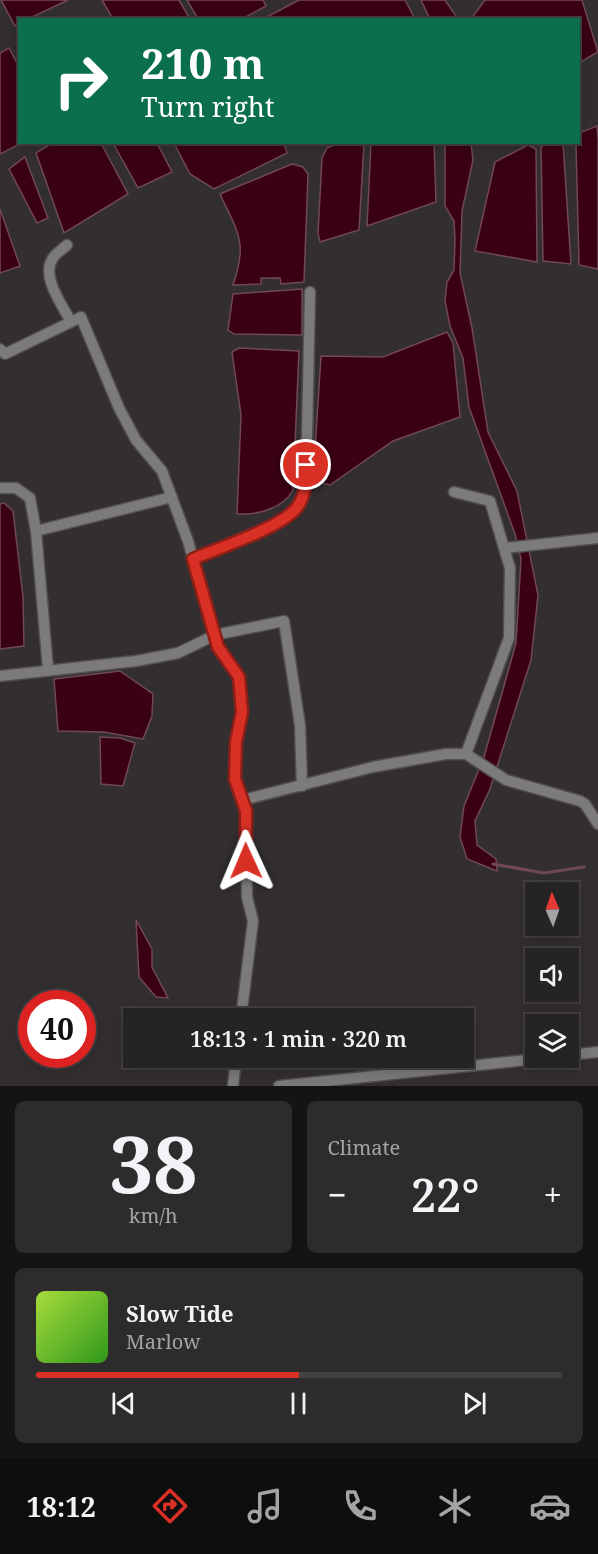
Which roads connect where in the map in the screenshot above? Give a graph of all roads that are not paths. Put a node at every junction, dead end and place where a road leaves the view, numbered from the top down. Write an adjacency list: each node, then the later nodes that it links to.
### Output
1 (67, 245): 3 (street)
2 (310, 292): 11 (street)
3 (71, 322): 4 (street); 7 (street)
4 (0, 349)
5 (0, 488): 8 (street)
6 (454, 492): 10 (street)
7 (172, 497): 8 (street); 11 (street)
8 (36, 531): 13 (street)
9 (598, 538): 10 (street)
10 (510, 547): 15 (street)
11 (193, 559): 12 (street)
12 (215, 635): 13 (street); 16 (street); 17 (street)
13 (48, 669): 14 (street)
14 (0, 676)
15 (466, 754): 16 (street); 18 (street)
16 (302, 786): 17 (street)
17 (243, 800): 19 (street)
18 (598, 824)
19 (242, 1008)
20 (598, 1052): 21 (street)
21 (579, 1054)
22 (525, 1060): 25 (street)
23 (235, 1068): 24 (street)
24 (233, 1086)
25 (279, 1086)

